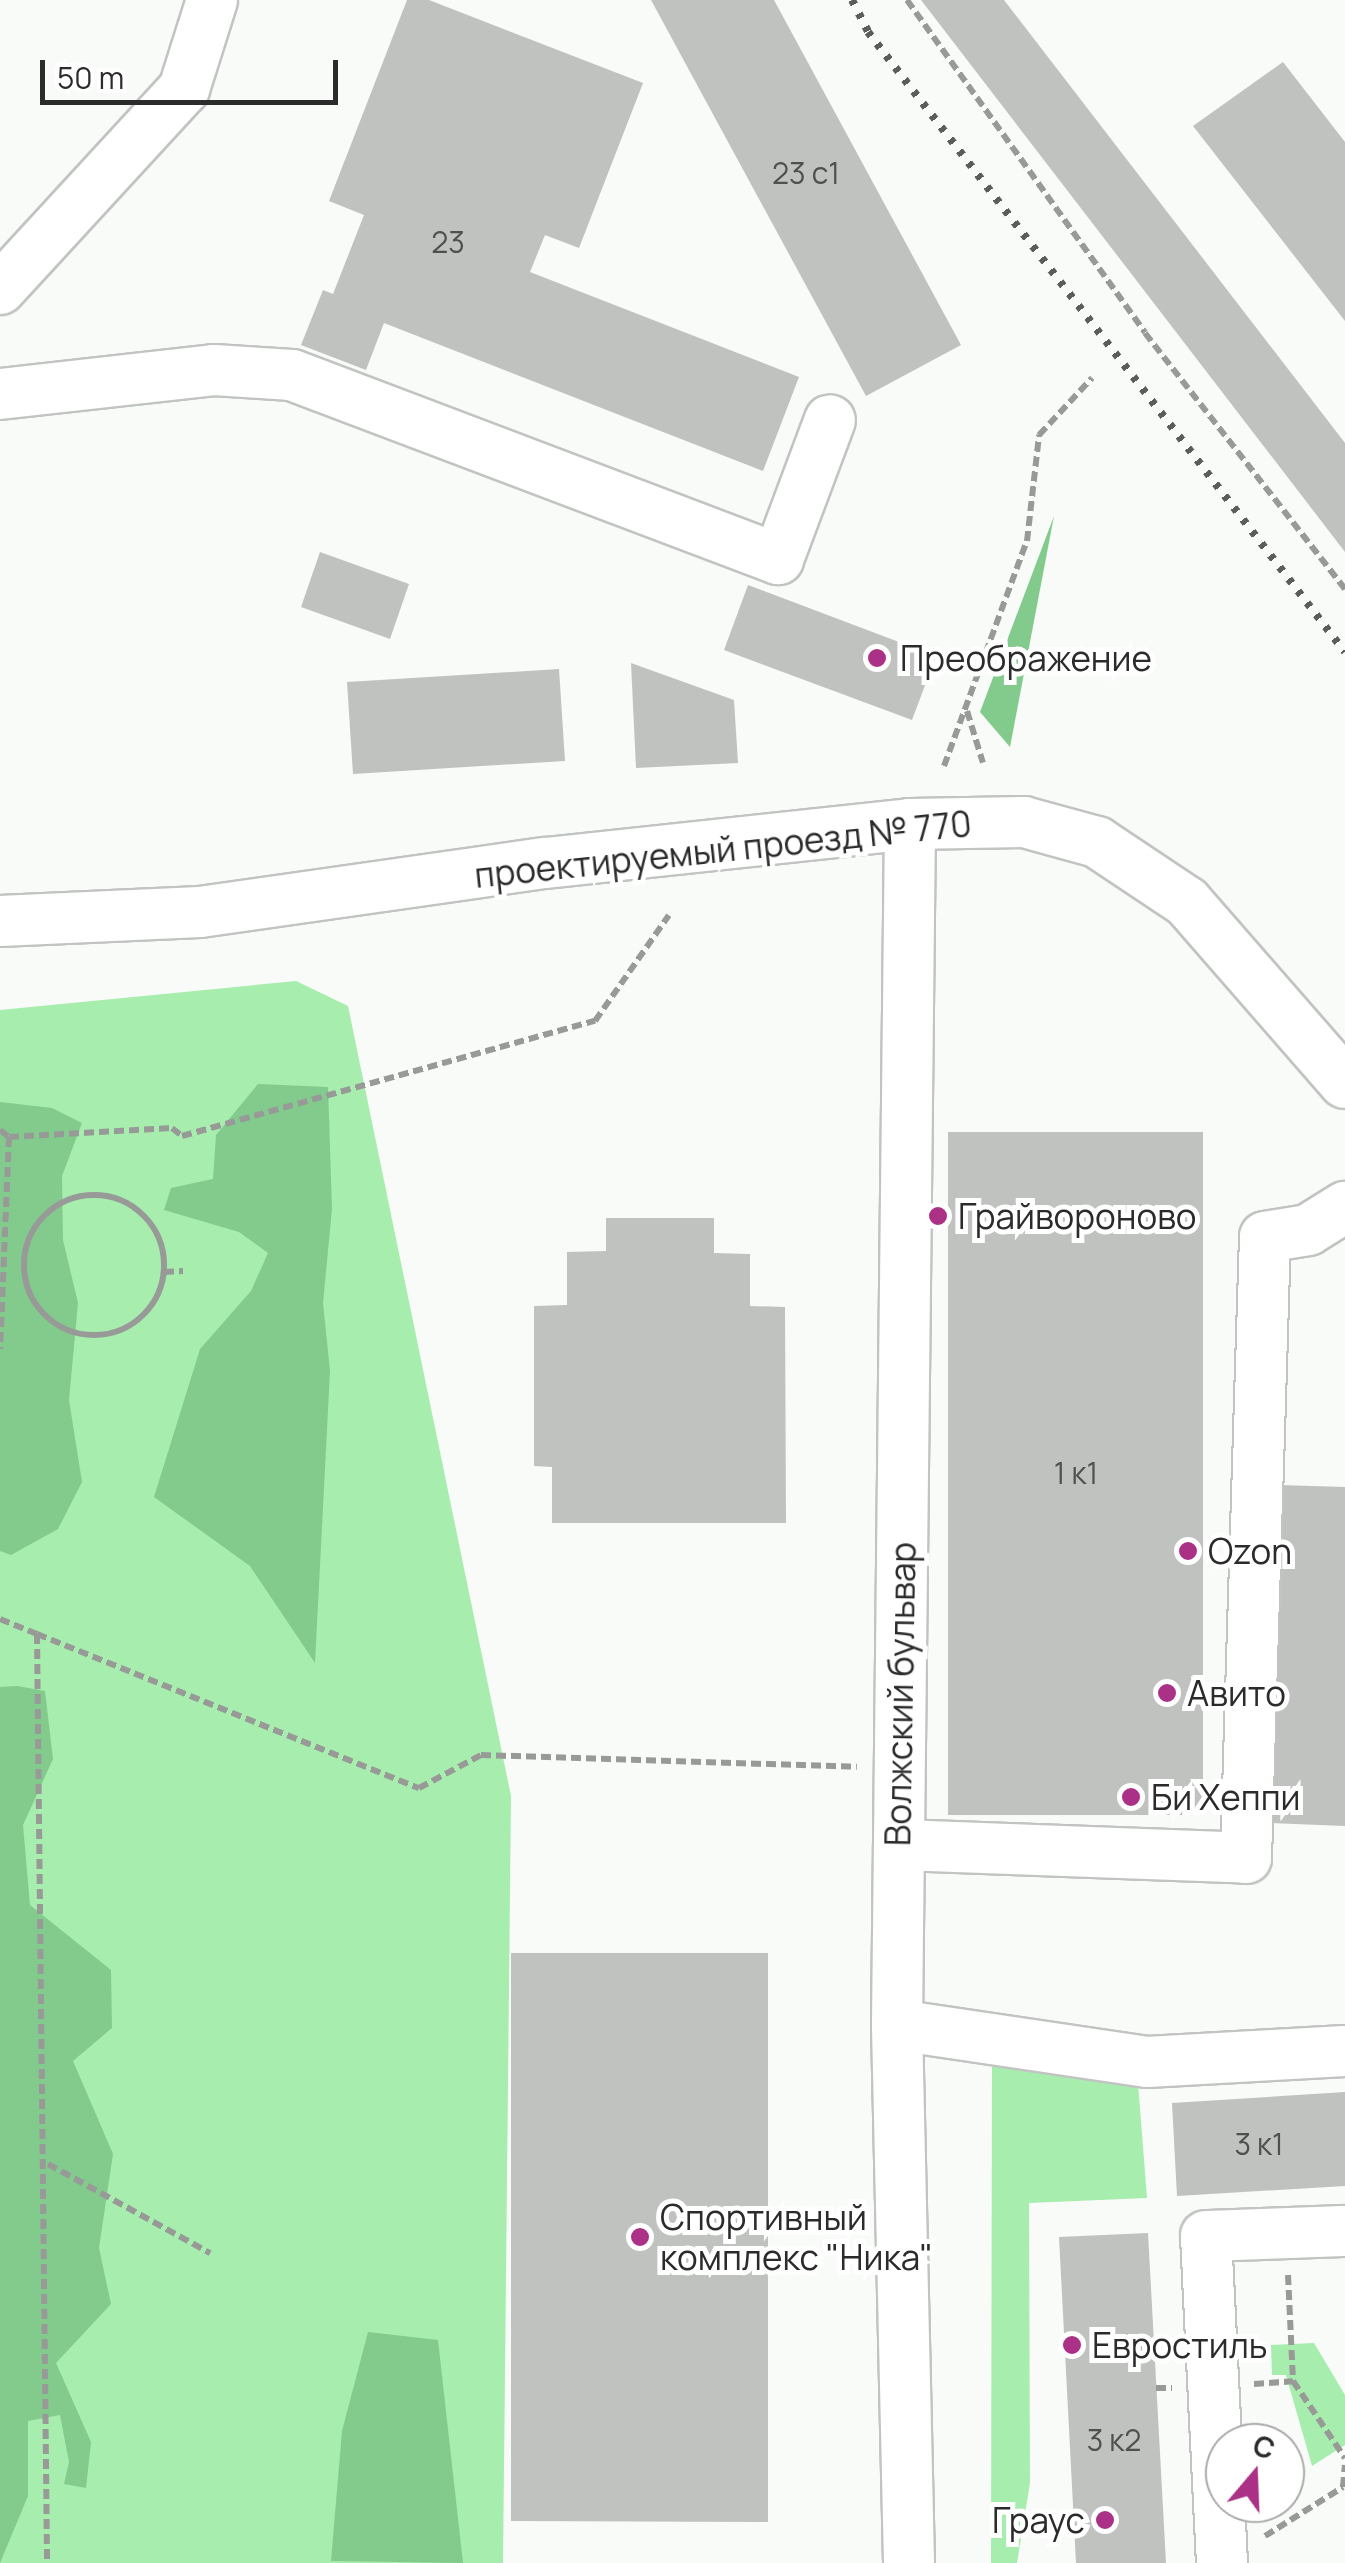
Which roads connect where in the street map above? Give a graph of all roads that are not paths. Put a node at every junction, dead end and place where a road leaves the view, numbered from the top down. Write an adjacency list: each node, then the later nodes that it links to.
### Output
1 (212, 0): 2 (street)
2 (0, 289)
3 (0, 394): 4 (street)
4 (830, 420)
5 (910, 824): 6 (street, проектируемый проезд № 770); 7 (street, проектируемый проезд № 770); 9 (street, Волжский бульвар)
6 (0, 921)
7 (1345, 1083)
8 (1345, 1207): 9 (street)
9 (899, 1846): 10 (street, Волжский бульвар)
10 (896, 2025): 11 (street); 13 (street, Волжский бульвар)
11 (1345, 2051)
12 (1345, 2232): 14 (street)
13 (909, 2563)
14 (1222, 2563)

